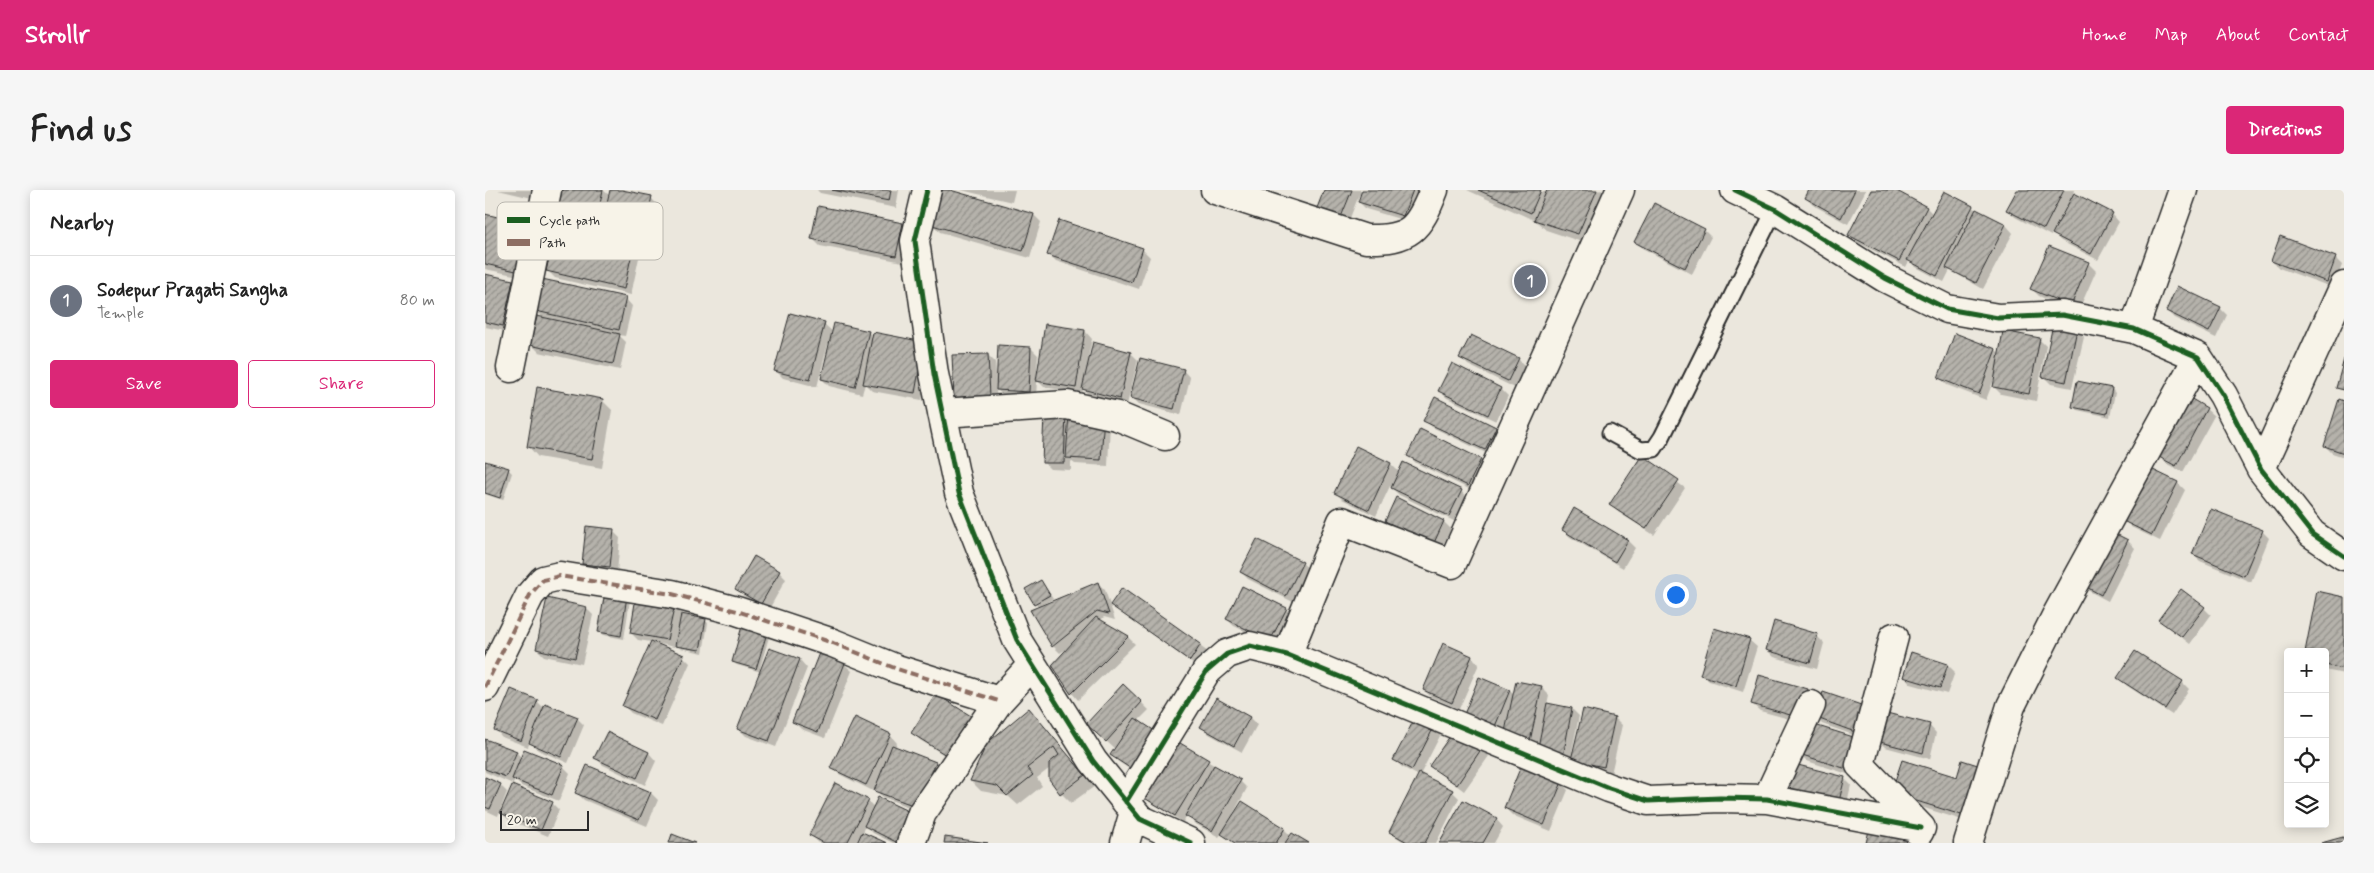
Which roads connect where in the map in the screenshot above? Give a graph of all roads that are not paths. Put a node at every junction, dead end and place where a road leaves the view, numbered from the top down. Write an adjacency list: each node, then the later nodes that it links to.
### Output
1 (927, 190): 13 (street)
2 (1215, 190): 3 (street)
3 (1434, 190)
4 (1620, 190): 19 (street)
5 (1735, 190): 7 (street)
6 (2183, 190): 10 (street)
7 (1779, 199): 10 (street); 14 (lane)
8 (533, 260): 12 (street)
9 (2344, 286): 16 (street)
10 (2135, 329): 11 (street)
11 (2198, 357): 16 (street); 30 (street)
12 (511, 368)
13 (942, 413): 15 (street); 20 (street)
14 (1610, 433)
15 (1165, 436)
16 (2261, 469): 17 (street)
17 (2344, 556)
18 (1894, 637): 26 (street)
19 (1287, 655): 24 (street); 25 (street)
20 (1032, 665): 22 (street); 25 (street)
21 (485, 687): 22 (street)
22 (999, 701): 27 (street)
23 (1811, 704): 24 (street)
24 (1767, 799): 26 (street)
25 (1130, 807): 28 (street); 29 (street)
26 (1918, 835)
27 (911, 843)
28 (1125, 843)
29 (1191, 843)
30 (1968, 843)

